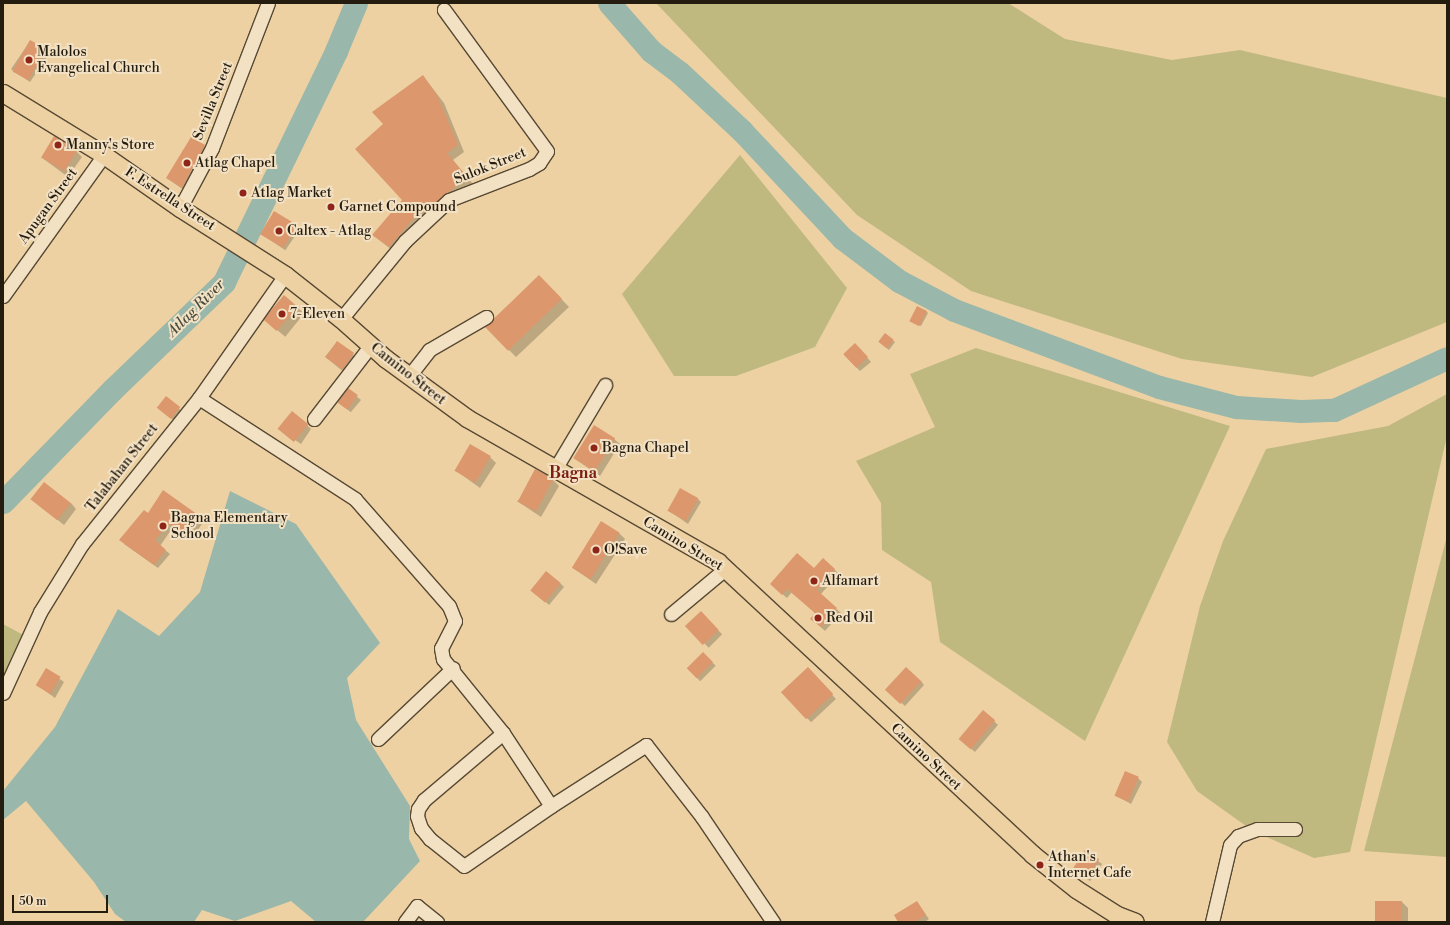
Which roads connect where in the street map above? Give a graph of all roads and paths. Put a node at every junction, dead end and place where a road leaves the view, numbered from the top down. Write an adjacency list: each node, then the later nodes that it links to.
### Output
1 (268, 3): 5 (street, Sevilla Street)
2 (444, 10): 10 (street, Sulok Street)
3 (3, 93): 4 (main road, F. Estrella Street)
4 (104, 155): 5 (main road, F. Estrella Street); 8 (street, Apugan Street)
5 (180, 208): 6 (main road, F. Estrella Street)
6 (254, 254): 7 (main road, Camino Street)
7 (285, 275): 10 (main road, Camino Street); 14 (street, Talabahan Street)
8 (3, 296)
9 (486, 317): 12 (street)
10 (341, 319): 11 (main road, Camino Street)
11 (371, 345): 12 (main road, Camino Street); 15 (street)
12 (409, 376): 16 (main road, Camino Street)
13 (606, 385): 16 (street)
14 (199, 398): 19 (street); 20 (street, Talabahan Street)
15 (314, 419)
16 (554, 469): 17 (main road, Camino Street)
17 (725, 569): 18 (street); 25 (main road, Camino Street)
18 (671, 614)
19 (453, 668): 21 (street); 22 (street)
20 (3, 692)
21 (503, 733): 23 (street); 23 (street)
22 (378, 739)
23 (551, 806): 28 (street)
24 (1295, 829): 30 (street)
25 (1115, 918): 29 (main road, Camino Street)
26 (405, 922): 27 (street)
27 (437, 922)
28 (772, 922)
29 (1135, 922)
30 (1212, 922)

